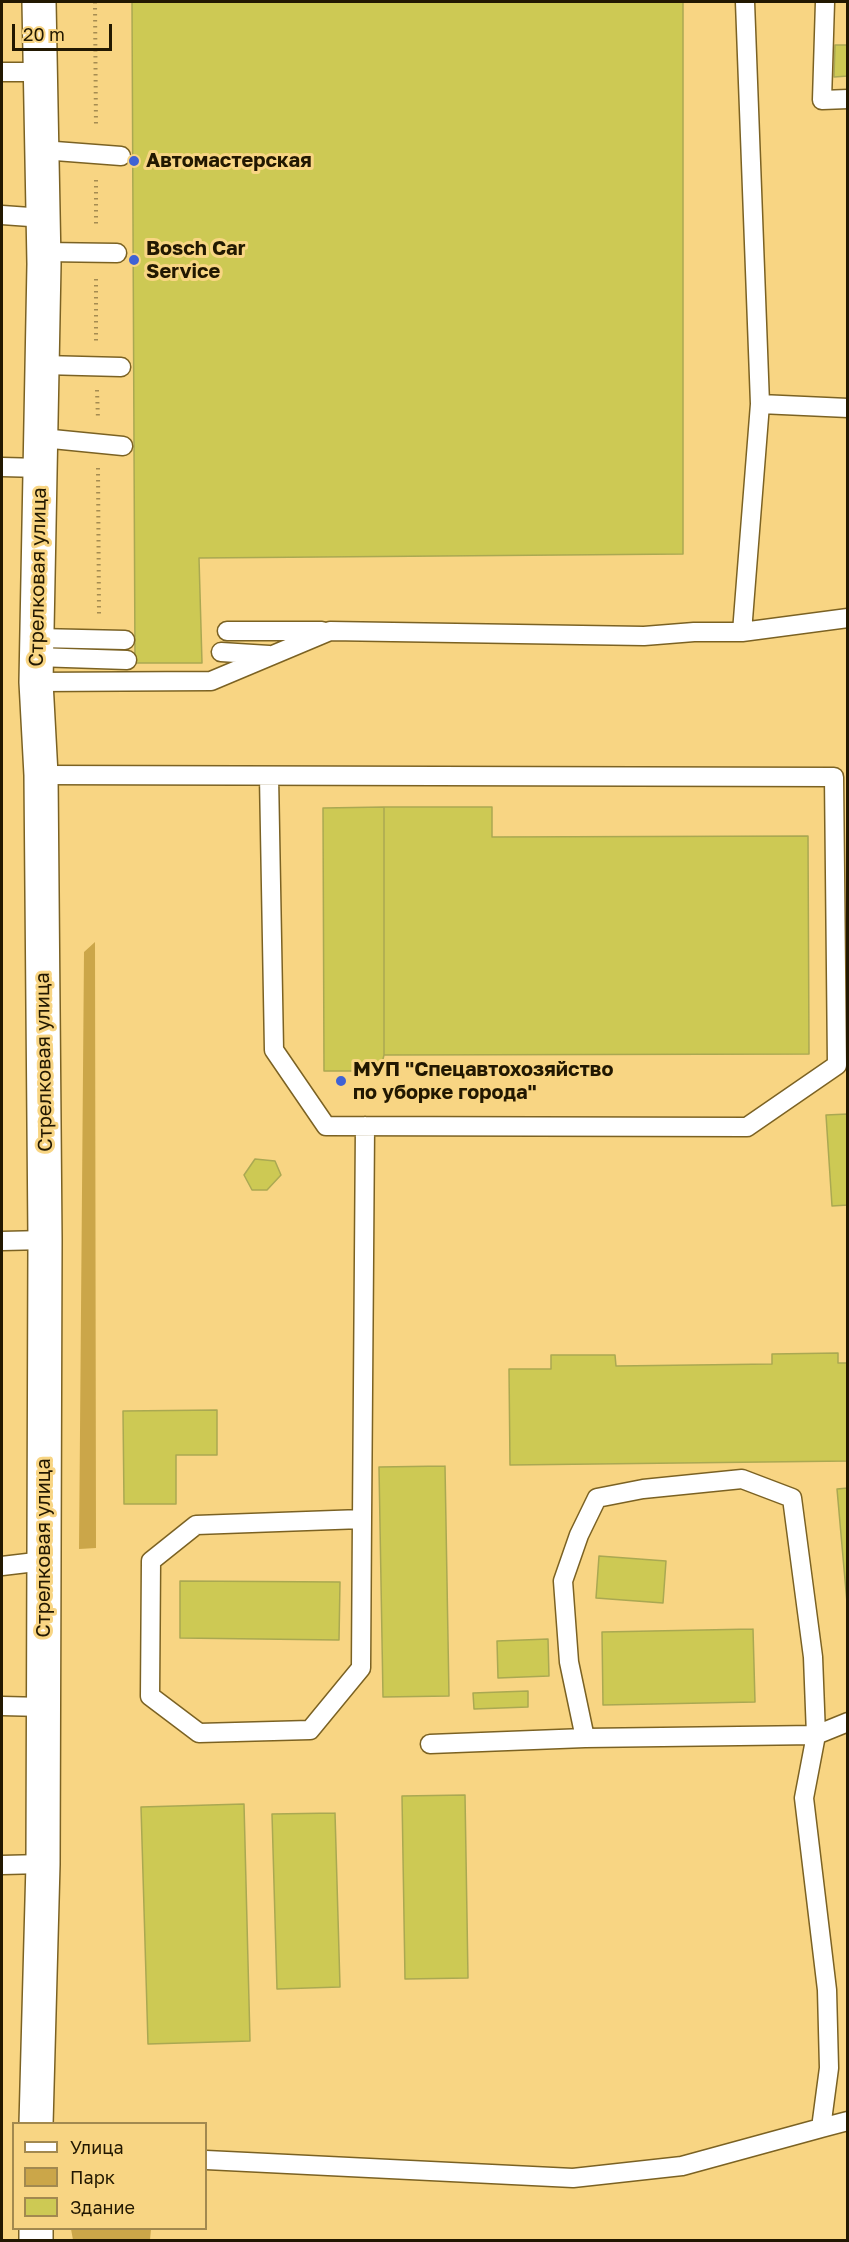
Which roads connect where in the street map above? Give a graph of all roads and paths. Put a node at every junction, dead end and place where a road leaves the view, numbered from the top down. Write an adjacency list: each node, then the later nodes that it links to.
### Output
1 (39, 2): 5 (street, Стрелковая улица)
2 (745, 2): 15 (lane)
3 (825, 2): 6 (lane)
4 (2, 72): 5 (lane)
5 (40, 72): 7 (street, Стрелковая улица)
6 (848, 99)
7 (42, 150): 8 (lane); 10 (street, Стрелковая улица)
8 (121, 156)
9 (2, 215): 10 (lane)
10 (44, 218): 11 (street, Стрелковая улица)
11 (44, 252): 12 (lane); 13 (street, Стрелковая улица)
12 (117, 253)
13 (43, 365): 14 (lane); 18 (street, Стрелковая улица)
14 (121, 368)
15 (760, 404): 16 (lane); 23 (lane)
16 (848, 408)
17 (123, 446): 18 (lane)
18 (42, 453): 19 (lane); 27 (street, Стрелковая улица)
19 (2, 466)
20 (848, 618): 23 (lane)
21 (226, 631): 22 (lane)
22 (330, 631): 23 (lane); 26 (lane)
23 (742, 632)
24 (125, 640): 27 (lane)
25 (221, 652): 26 (lane)
26 (274, 655): 27 (lane)
27 (37, 659): 28 (lane); 29 (street, Стрелковая улица)
28 (127, 660)
29 (41, 776): 30 (lane); 32 (street, Стрелковая улица)
30 (269, 776): 31 (lane); 31 (lane)
31 (365, 1126): 34 (lane)
32 (45, 1240): 33 (lane); 35 (street, Стрелковая улица)
33 (2, 1241)
34 (362, 1519): 34 (lane)
35 (44, 1561): 36 (lane); 38 (street, Стрелковая улица)
36 (2, 1566)
37 (2, 1706): 38 (lane)
38 (43, 1707): 43 (street, Стрелковая улица)
39 (848, 1722): 40 (lane)
40 (816, 1735): 41 (lane); 41 (lane); 47 (lane)
41 (585, 1738): 42 (lane)
42 (430, 1744)
43 (43, 1864): 44 (lane); 46 (street, Стрелковая улица)
44 (2, 1865)
45 (848, 2121): 47 (lane)
46 (36, 2122)
47 (821, 2128): 48 (lane)
48 (207, 2160)

